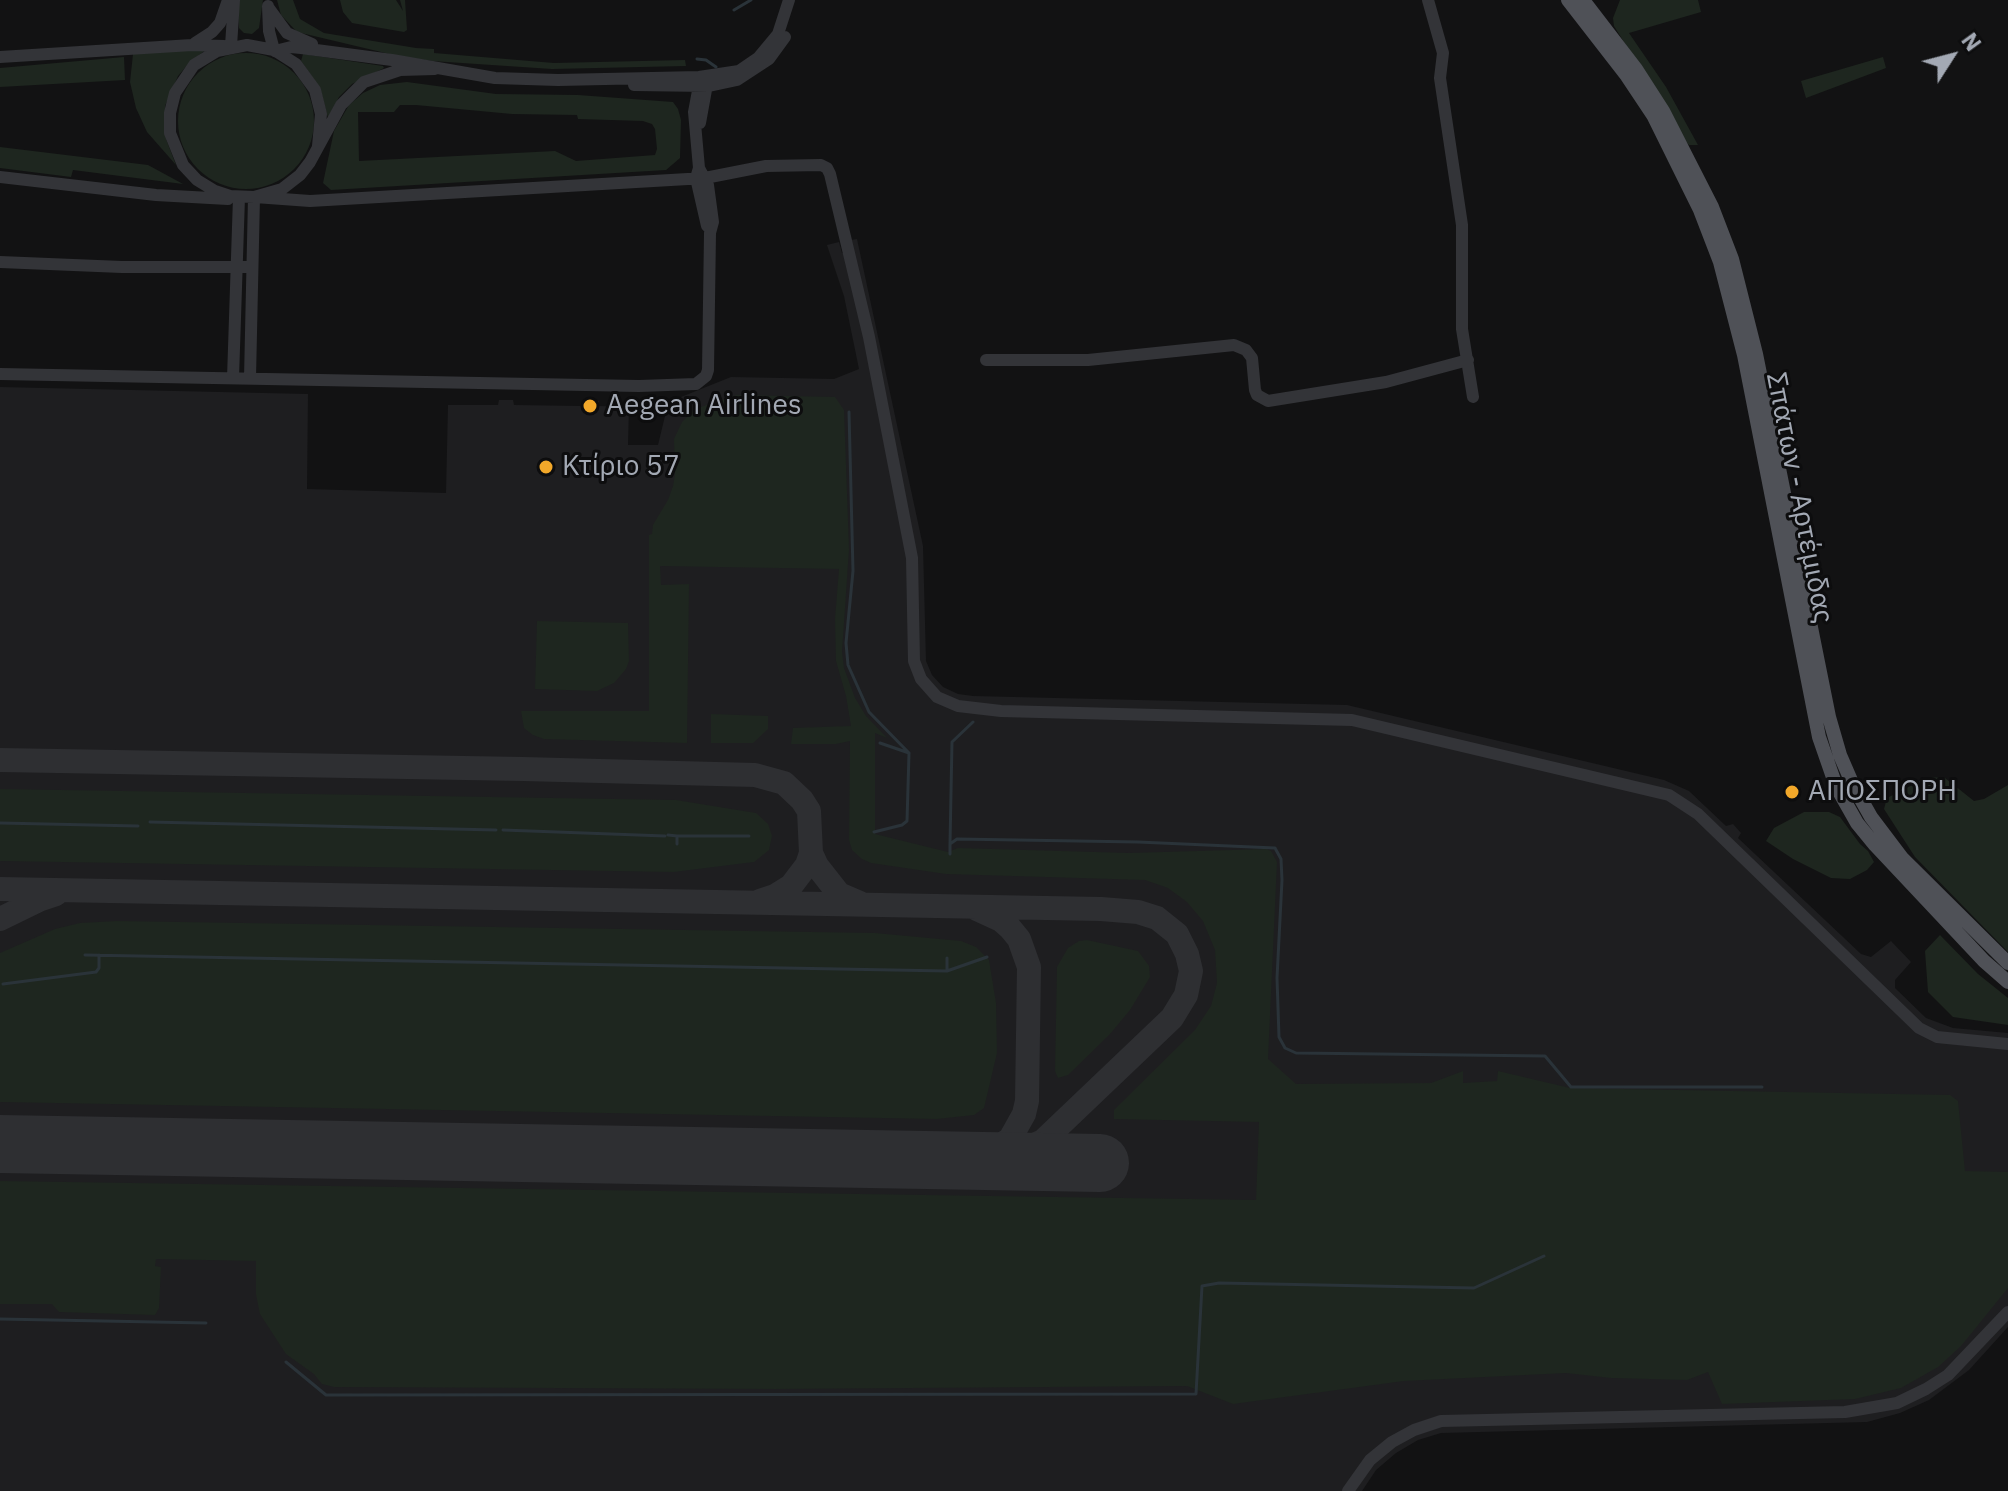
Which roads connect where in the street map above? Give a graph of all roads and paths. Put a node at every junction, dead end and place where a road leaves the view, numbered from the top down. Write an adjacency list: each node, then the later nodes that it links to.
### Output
1 (228, 0): 9 (street)
2 (234, 0): 10 (street)
3 (789, 0): 16 (street)
4 (797, 0): 16 (street)
5 (1428, 0): 29 (street)
6 (1568, 0): 35 (main road, Σπάτων - Αρτέμιδας)
7 (1583, 0): 34 (main road, Σπάτων - Αρτέμιδας)
8 (268, 4): 11 (street); 12 (street)
9 (192, 45): 10 (street); 13 (street)
10 (230, 46): 11 (street); 23 (street)
11 (274, 51): 12 (street); 20 (street)
12 (320, 51): 14 (street)
13 (0, 57)
14 (435, 69): 15 (street); 20 (street)
15 (558, 80): 16 (street); 17 (street)
16 (704, 82): 17 (street); 18 (street); 19 (street)
17 (662, 86): 18 (street)
18 (694, 112): 19 (street)
19 (698, 142): 21 (street)
20 (318, 146): 24 (street)
21 (700, 175): 24 (street); 32 (street); 36 (street)
22 (0, 177): 23 (street)
23 (238, 197): 24 (street); 26 (street)
24 (254, 197): 27 (street)
25 (0, 262): 26 (street)
26 (236, 267): 27 (street); 31 (street)
27 (251, 267): 32 (street)
28 (986, 360): 29 (street)
29 (1468, 360): 33 (street)
30 (0, 374): 31 (street)
31 (233, 378): 32 (street)
32 (250, 378)
33 (1473, 397)
34 (2008, 963)
35 (2008, 982)
36 (2008, 1044)
37 (2008, 1312): 38 (street)
38 (1348, 1491)

